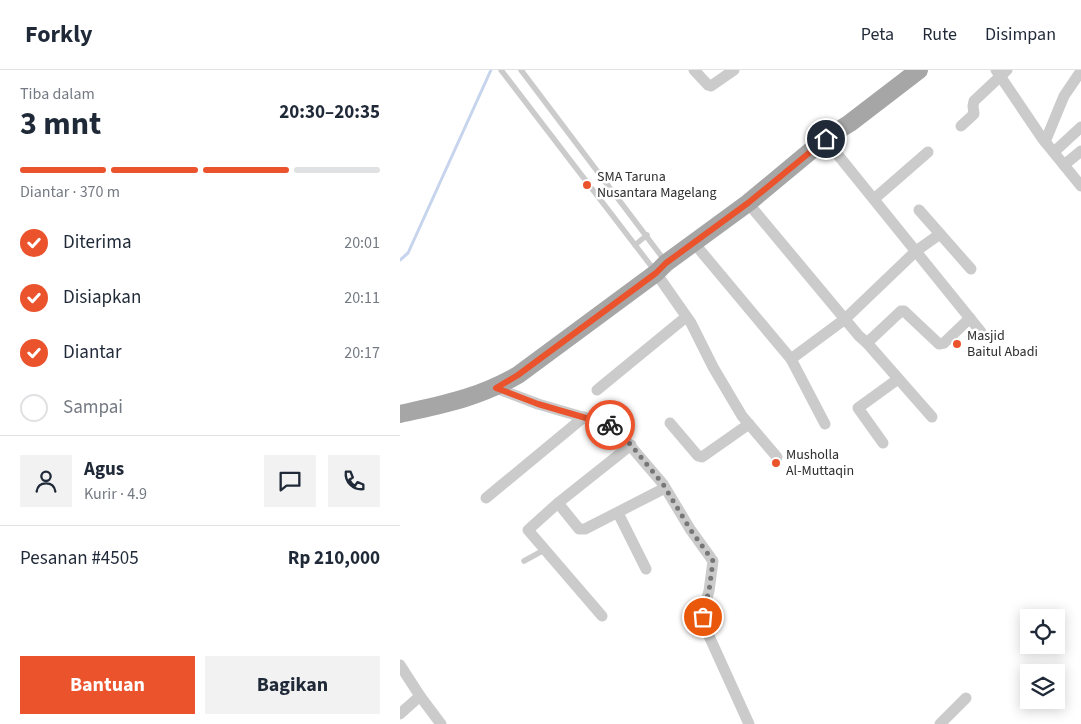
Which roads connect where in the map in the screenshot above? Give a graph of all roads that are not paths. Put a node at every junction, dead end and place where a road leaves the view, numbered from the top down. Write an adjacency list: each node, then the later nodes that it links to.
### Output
1 (501, 70): 23 (lane)
2 (521, 70): 21 (lane)
3 (694, 70): 4 (street)
4 (734, 70)
5 (919, 70): 10 (main road)
6 (1081, 71): 11 (street)
7 (1001, 72): 8 (street); 11 (street)
8 (960, 126)
9 (1081, 128): 14 (street)
10 (826, 139): 17 (street); 18 (main road)
11 (1045, 142): 14 (street)
12 (1081, 151): 15 (street)
13 (928, 152): 17 (street)
14 (1054, 152): 15 (street)
15 (1064, 165): 16 (street)
16 (1081, 186)
17 (874, 199): 24 (street)
18 (748, 203): 22 (main road); 29 (street)
19 (919, 210): 20 (street)
20 (940, 234): 24 (street); 26 (street)
21 (647, 235): 23 (lane); 25 (lane)
22 (694, 243): 25 (main road); 32 (street)
23 (635, 245): 25 (lane)
24 (916, 251): 28 (street); 29 (street)
25 (661, 268): 27 (street); 34 (main road)
26 (971, 269)
27 (686, 317): 35 (street); 40 (street)
28 (970, 318): 30 (street); 31 (street)
29 (845, 319): 31 (street); 32 (street)
30 (981, 332)
31 (866, 342): 33 (street)
32 (791, 359): 41 (street)
33 (898, 379): 38 (street); 42 (street)
34 (496, 388): 36 (main road); 37 (street)
35 (597, 390)
36 (400, 414)
37 (584, 417): 43 (street); 46 (street)
38 (932, 417)
39 (670, 423): 40 (street)
40 (749, 424): 44 (street)
41 (825, 424)
42 (883, 443)
43 (631, 445): 45 (street); 47 (street)
44 (777, 457)
45 (665, 488): 48 (street); 58 (street)
46 (486, 498)
47 (558, 503): 48 (street); 49 (street)
48 (618, 513): 51 (street)
49 (544, 550): 50 (lane); 52 (street)
50 (524, 562)
51 (646, 569)
52 (602, 616)
53 (400, 665): 54 (street)
54 (420, 696): 56 (street); 57 (street)
55 (966, 698): 59 (street)
56 (400, 714)
57 (441, 724)
58 (749, 724)
59 (940, 724)

